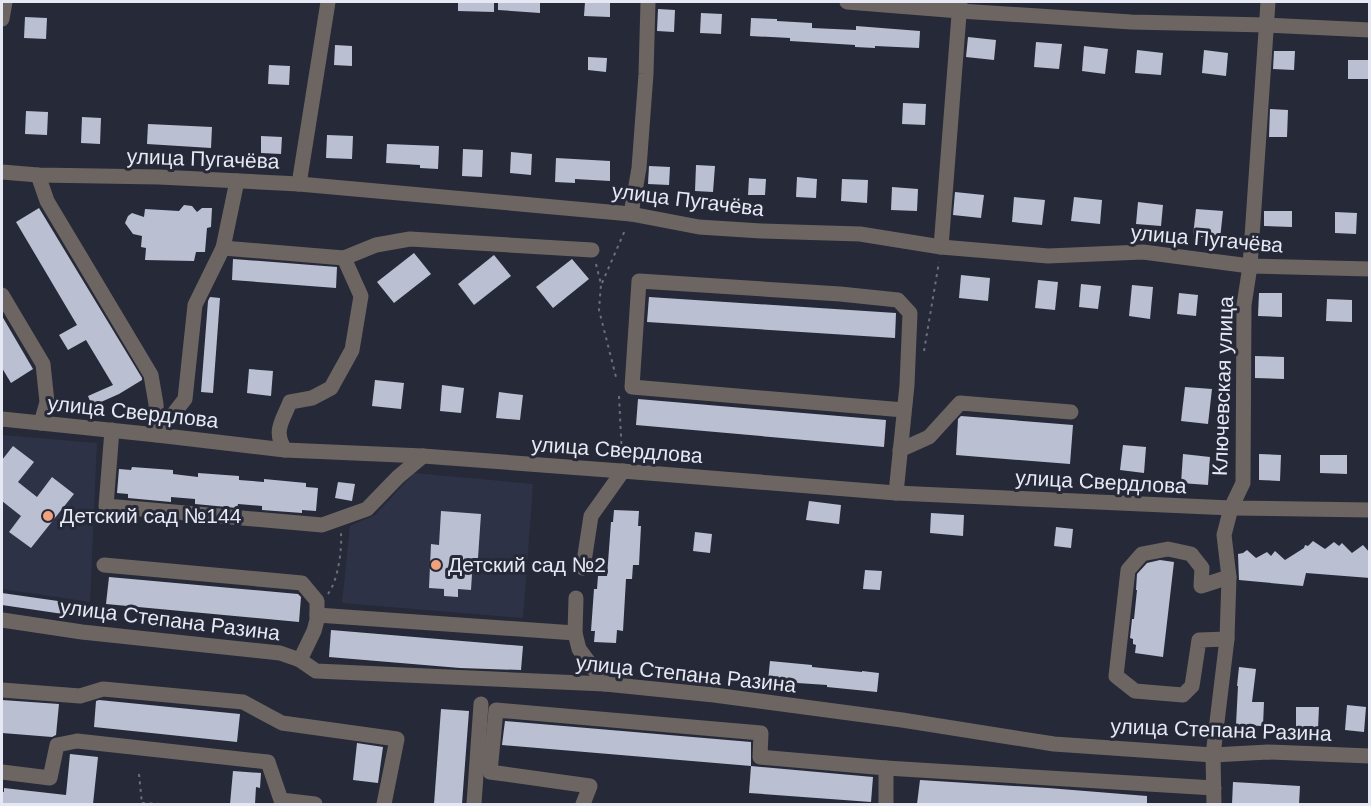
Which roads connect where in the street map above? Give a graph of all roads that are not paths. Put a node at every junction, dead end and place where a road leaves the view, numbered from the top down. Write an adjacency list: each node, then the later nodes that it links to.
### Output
1 (5, 2): 7 (street)
2 (328, 2): 13 (street)
3 (648, 2): 14 (street)
4 (847, 2): 6 (street)
5 (1268, 2): 8 (street, Ключевская улица)
6 (960, 6): 8 (street); 15 (street)
7 (2, 19)
8 (1267, 25): 9 (street); 19 (street, Ключевская улица)
9 (1370, 30)
10 (2, 172): 11 (street, улица Пугачёва)
11 (38, 175): 12 (street, улица Пугачёва); 27 (street)
12 (237, 181): 13 (street, улица Пугачёва); 16 (street)
13 (299, 184): 14 (street, улица Пугачёва)
14 (632, 214): 15 (street, улица Пугачёва)
15 (941, 247): 19 (street, улица Пугачёва)
16 (223, 248): 18 (street); 27 (street)
17 (591, 250): 18 (street)
18 (344, 258): 28 (street)
19 (1250, 266): 20 (street, улица Пугачёва); 33 (street, Ключевская улица)
20 (1370, 268)
21 (2, 295): 25 (street)
22 (904, 410): 22 (street); 29 (street)
23 (1071, 412): 29 (street)
24 (2, 419): 25 (street, улица Свердлова)
25 (41, 423): 26 (street, улица Свердлова)
26 (112, 430): 27 (street, улица Свердлова); 30 (street)
27 (157, 435): 28 (street, улица Свердлова)
28 (285, 450): 30 (street, улица Свердлова)
29 (900, 450): 32 (street)
30 (423, 456): 31 (street, улица Свердлова)
31 (623, 471): 32 (street, улица Свердлова); 36 (street)
32 (896, 494): 33 (street, улица Свердлова)
33 (1231, 508): 34 (street, улица Свердлова); 37 (street, Ключевская улица)
34 (1370, 510)
35 (104, 565): 39 (street)
36 (583, 568)
37 (1229, 578): 42 (street, Ключевская улица); 42 (street)
38 (576, 598): 41 (street)
39 (317, 609): 41 (street); 43 (street)
40 (2, 620): 43 (street, улица Степана Разина)
41 (575, 633): 44 (street)
42 (1227, 639): 47 (street, Ключевская улица)
43 (300, 660): 44 (street, улица Степана Разина)
44 (605, 684): 47 (street, улица Степана Разина)
45 (2, 690): 53 (street)
46 (481, 704): 54 (street)
47 (1213, 755): 48 (street, улица Степана Разина); 51 (street, Ключевская улица)
48 (1370, 756)
49 (886, 768): 51 (street); 55 (street); 56 (street)
50 (2, 772): 52 (street)
51 (1214, 789): 57 (street, Ключевская улица)
52 (315, 804)
53 (384, 804)
54 (474, 804)
55 (583, 804)
56 (886, 804)
57 (1214, 804)

